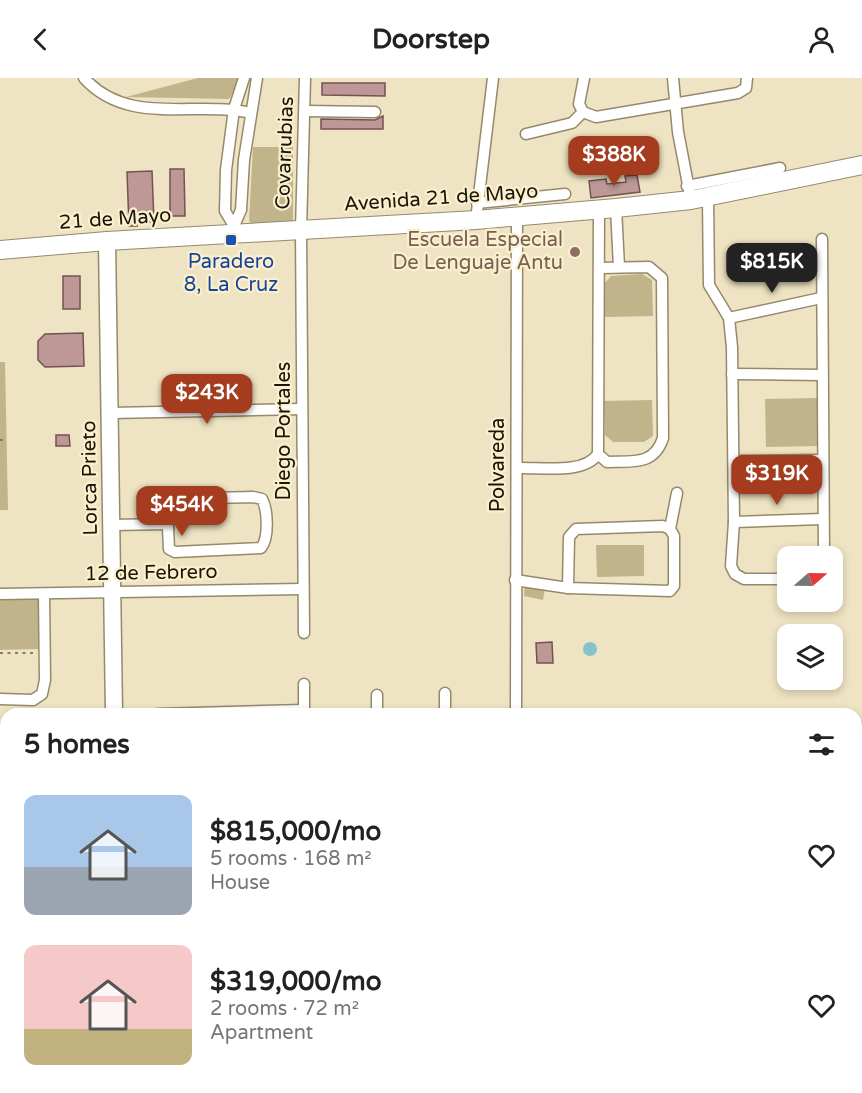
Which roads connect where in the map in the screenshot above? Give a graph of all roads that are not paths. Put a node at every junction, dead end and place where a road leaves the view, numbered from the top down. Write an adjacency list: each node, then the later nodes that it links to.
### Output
1 (84, 78): 10 (street)
2 (243, 78): 10 (street)
3 (257, 78): 14 (street)
4 (305, 78): 11 (street, Covarrubias)
5 (493, 78): 21 (street)
6 (584, 78): 13 (street)
7 (673, 78): 9 (street)
8 (747, 78): 9 (street)
9 (676, 105): 13 (street); 19 (street)
10 (234, 109): 14 (street); 23 (street)
11 (305, 111): 12 (street); 24 (street, Covarrubias)
12 (375, 112)
13 (583, 112): 15 (street)
14 (251, 113): 23 (street)
15 (526, 134)
16 (862, 165): 19 (main road, Avenida 21 de Mayo)
17 (780, 168): 19 (street)
18 (565, 194): 21 (street)
19 (695, 194): 20 (main road, Avenida 21 de Mayo); 31 (street)
20 (608, 209): 22 (main road, Avenida 21 de Mayo); 28 (street); 29 (street)
21 (476, 212): 22 (main road, Avenida 21 de Mayo); 24 (main road, Avenida 21 de Mayo)
22 (517, 216): 39 (street, Polvareda)
23 (234, 230): 24 (main road, Avenida 21 de Mayo); 26 (main road, 21 de Mayo)
24 (301, 230): 34 (street, Diego Portales)
25 (822, 239): 30 (street)
26 (107, 241): 27 (main road, 21 de Mayo); 35 (main road, Lorca Prieto)
27 (0, 250)
28 (618, 267): 29 (street); 36 (street)
29 (600, 268): 36 (street)
30 (821, 298): 31 (street); 33 (street)
31 (729, 318): 32 (street)
32 (732, 374): 33 (street); 38 (street)
33 (822, 375): 37 (street)
34 (302, 409): 35 (street); 52 (street, Diego Portales)
35 (111, 413): 44 (main road, Lorca Prieto)
36 (598, 454): 39 (street)
37 (822, 460): 38 (street); 41 (street)
38 (734, 461): 42 (street)
39 (516, 468): 50 (street, Polvareda)
40 (677, 493): 45 (street)
41 (822, 519): 42 (street); 46 (street)
42 (734, 522): 49 (street)
43 (167, 524): 44 (street); 47 (street); 47 (street)
44 (112, 525): 53 (main road, Lorca Prieto)
45 (670, 529): 51 (street); 51 (street)
46 (823, 546)
47 (262, 547): 48 (street)
48 (274, 549)
49 (777, 579)
50 (515, 580): 51 (street); 65 (street, Polvareda)
51 (568, 588)
52 (303, 589): 53 (street, 12 de Febrero); 56 (street, Diego Portales)
53 (113, 591): 55 (street, 12 de Febrero); 61 (main road, Lorca Prieto)
54 (0, 594): 55 (street, 12 de Febrero)
55 (44, 594): 60 (street)
56 (304, 633)
57 (304, 684): 62 (street)
58 (445, 693): 64 (street)
59 (377, 695): 63 (street)
60 (0, 699)
61 (114, 708)
62 (304, 708)
63 (377, 708)
64 (445, 708)
65 (516, 708)

